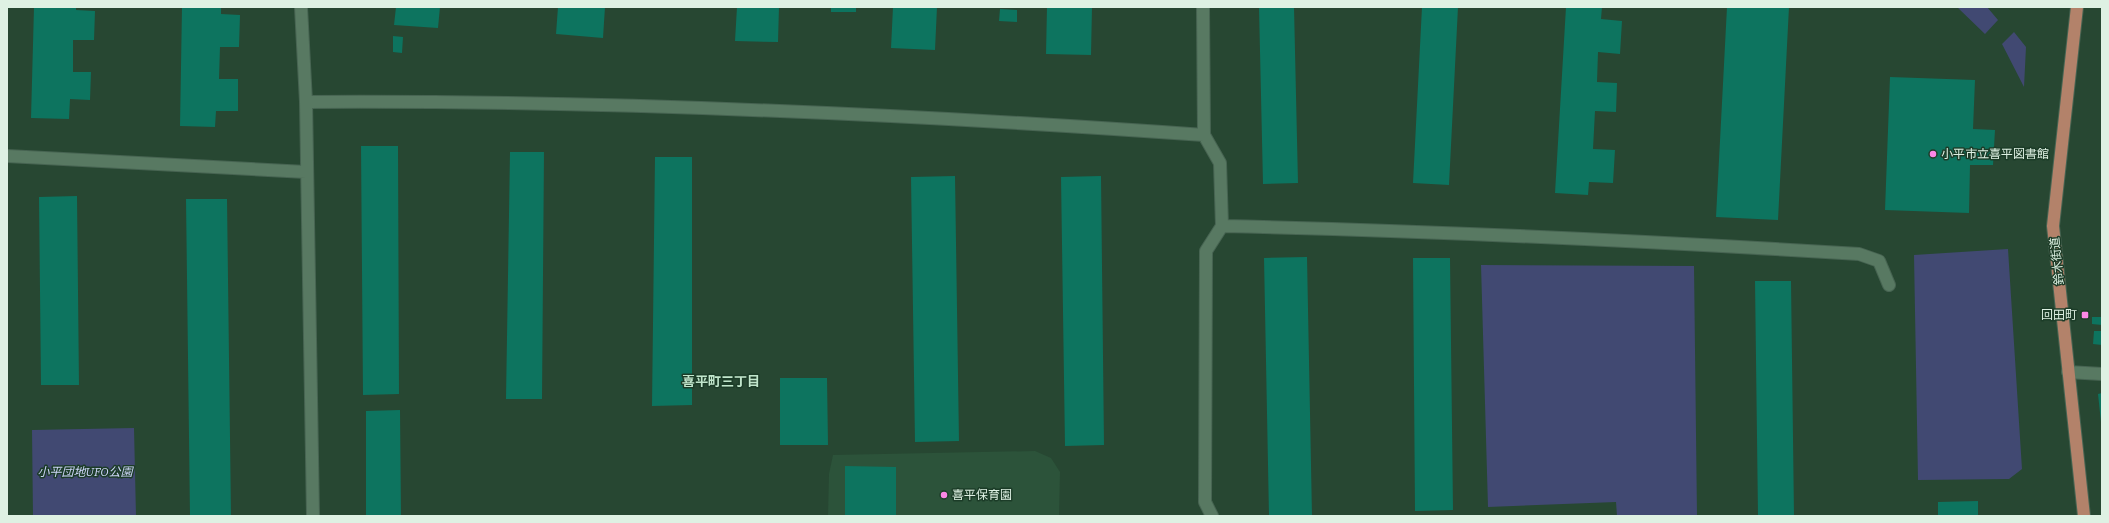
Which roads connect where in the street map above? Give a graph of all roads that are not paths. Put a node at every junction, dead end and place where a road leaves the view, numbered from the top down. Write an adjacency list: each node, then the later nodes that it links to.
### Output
1 (301, 7): 4 (street)
2 (1203, 7): 5 (street)
3 (2077, 7): 10 (main road, 鈴木街道)
4 (306, 102): 5 (street); 7 (street)
5 (1204, 135): 8 (street)
6 (7, 156): 7 (street)
7 (306, 172): 12 (street)
8 (1222, 226): 9 (street); 13 (street)
9 (1889, 285)
10 (2068, 372): 11 (street); 14 (main road, 鈴木街道)
11 (2102, 374)
12 (313, 516)
13 (1212, 516)
14 (2084, 516)

